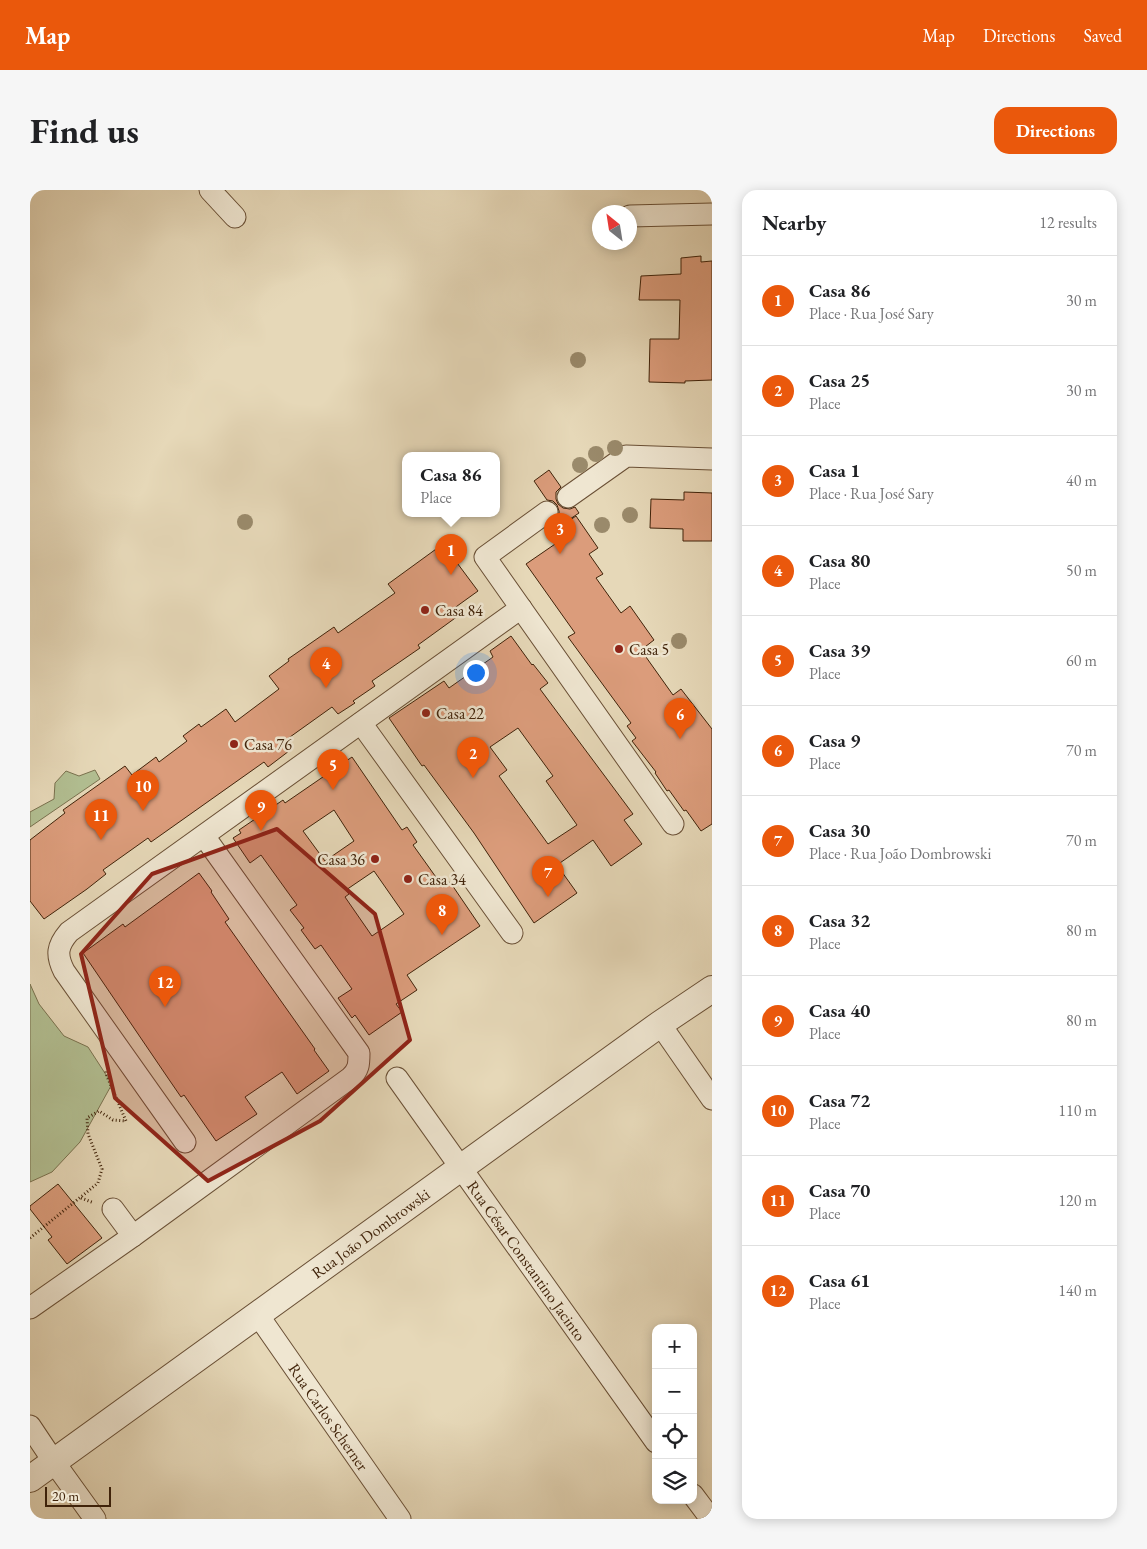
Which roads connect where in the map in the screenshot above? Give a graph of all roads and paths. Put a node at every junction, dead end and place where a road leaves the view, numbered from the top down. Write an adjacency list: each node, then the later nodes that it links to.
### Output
1 (210, 190): 4 (street)
2 (712, 214): 3 (street)
3 (637, 216)
4 (235, 217)
5 (712, 459): 6 (street)
6 (568, 497)
7 (547, 512): 8 (street)
8 (521, 608): 9 (street); 10 (street)
9 (361, 723): 11 (street); 12 (street)
10 (674, 824)
11 (204, 836): 15 (street); 21 (street)
12 (512, 933)
13 (712, 989): 14 (street, Rua João Dombrowski)
14 (660, 1024): 17 (street); 19 (street, Rua João Dombrowski)
15 (117, 1047): 18 (street); 22 (path)
16 (397, 1078): 19 (street, Rua César Constantino Jacinto)
17 (712, 1099)
18 (185, 1142)
19 (461, 1168): 24 (street, Rua João Dombrowski); 26 (street, Rua César Constantino Jacinto)
20 (113, 1210): 21 (street)
21 (133, 1236): 23 (street)
22 (30, 1238)
23 (30, 1308)
24 (258, 1315): 27 (street, Rua João Dombrowski); 31 (street, Rua Carlos Scherner)
25 (30, 1426): 27 (street)
26 (652, 1436)
27 (54, 1462): 28 (street, Rua João Dombrowski); 30 (street)
28 (30, 1479)
29 (697, 1500): 32 (street)
30 (95, 1519)
31 (400, 1519)
32 (711, 1519)

